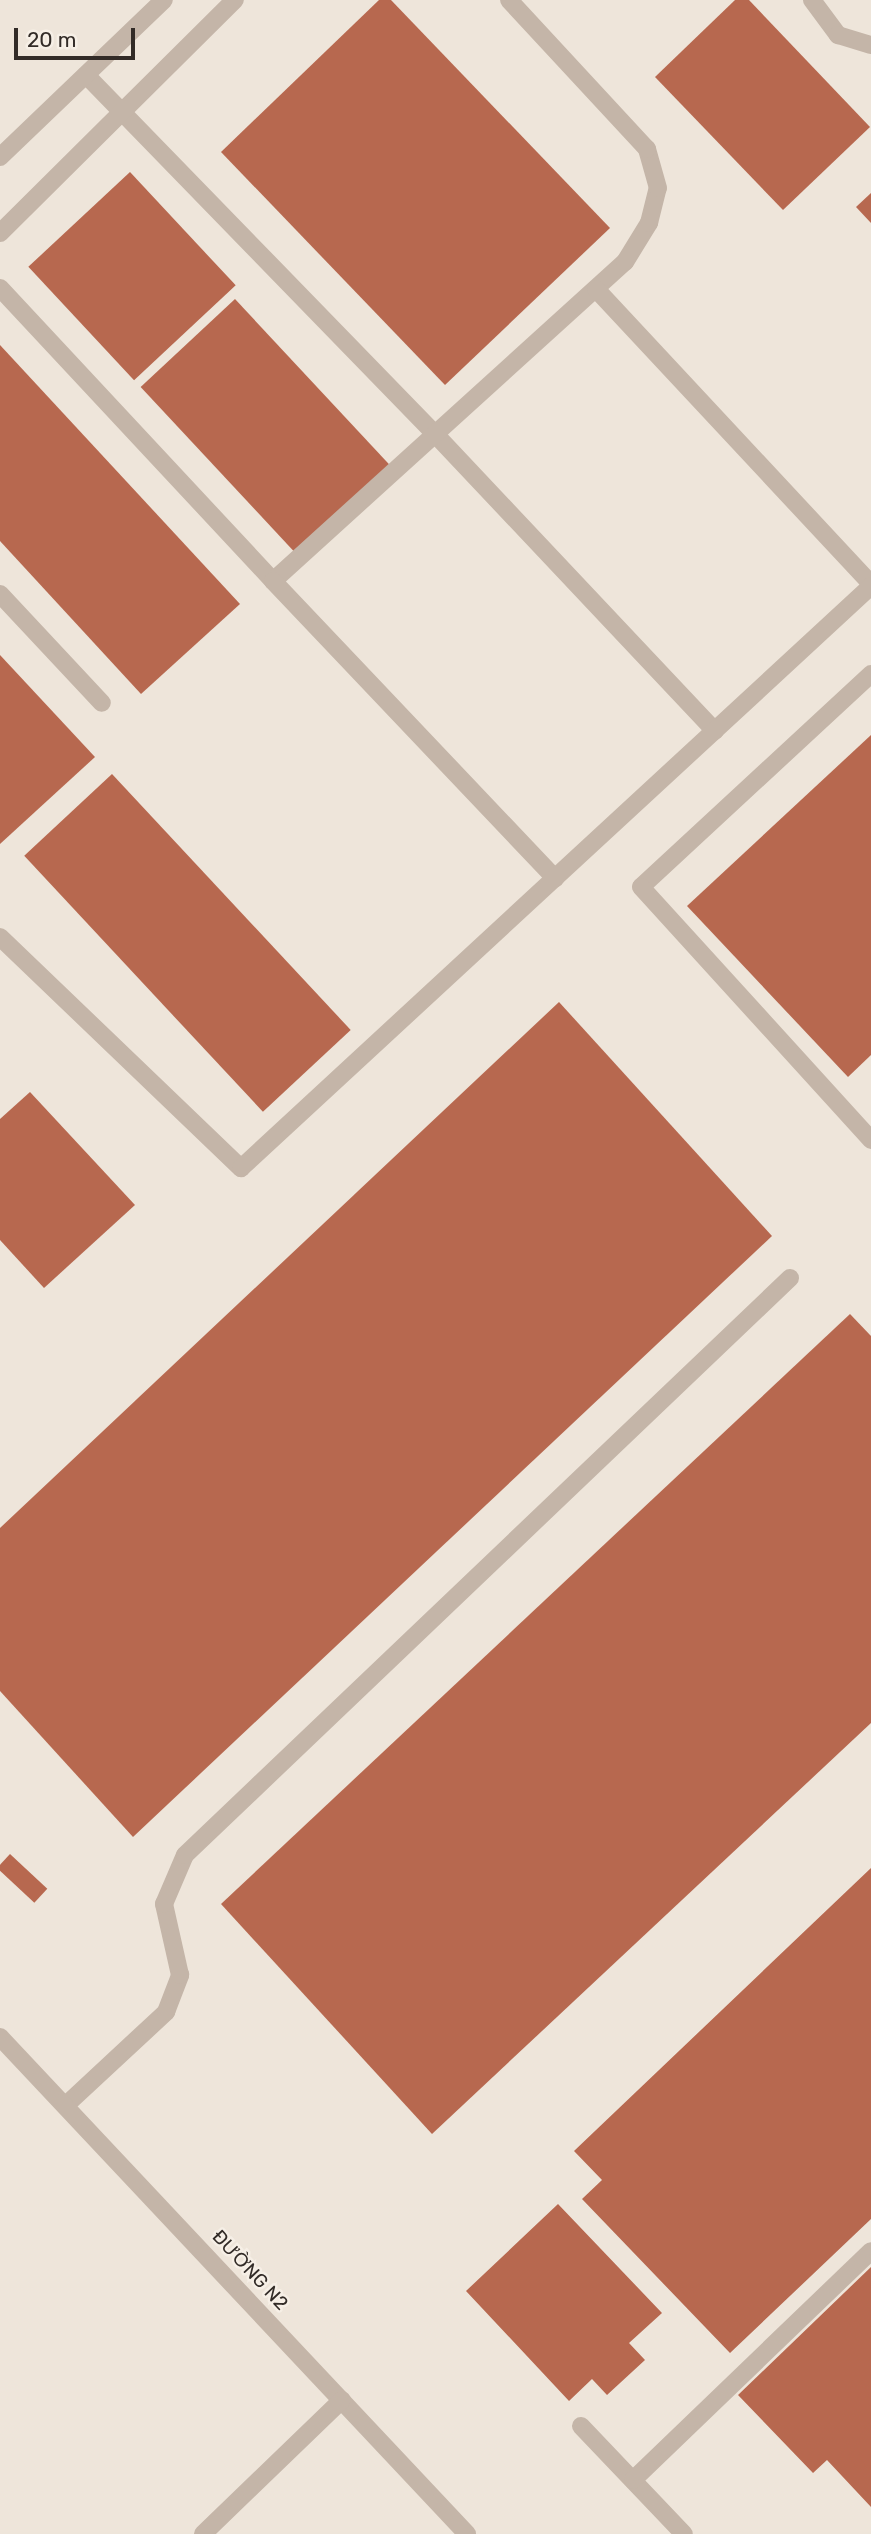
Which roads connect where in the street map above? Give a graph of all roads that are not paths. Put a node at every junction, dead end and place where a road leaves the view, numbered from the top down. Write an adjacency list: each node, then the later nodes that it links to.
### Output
1 (164, 0): 6 (street)
2 (235, 0): 7 (street)
3 (509, 0): 11 (street)
4 (812, 0): 5 (street)
5 (871, 45)
6 (86, 75): 7 (street); 8 (street)
7 (123, 111): 9 (street); 12 (street)
8 (0, 157)
9 (0, 233)
10 (0, 288): 13 (street)
11 (596, 289): 12 (street); 14 (street)
12 (435, 434): 13 (street); 18 (street)
13 (273, 581): 19 (street)
14 (871, 585): 18 (street)
15 (0, 594): 17 (street)
16 (871, 674): 21 (street)
17 (102, 703)
18 (715, 731): 19 (street)
19 (555, 878): 20 (street)
20 (0, 937)
21 (871, 1140)
22 (790, 1278): 24 (street)
23 (0, 2037): 24 (street, ĐƯỜNG N2)
24 (66, 2105): 26 (street, ĐƯỜNG N2)
25 (871, 2251): 28 (street)
26 (342, 2400): 29 (street); 30 (street, ĐƯỜNG N2)
27 (581, 2426): 28 (street)
28 (633, 2480): 31 (street)
29 (203, 2534)
30 (467, 2534)
31 (684, 2534)

